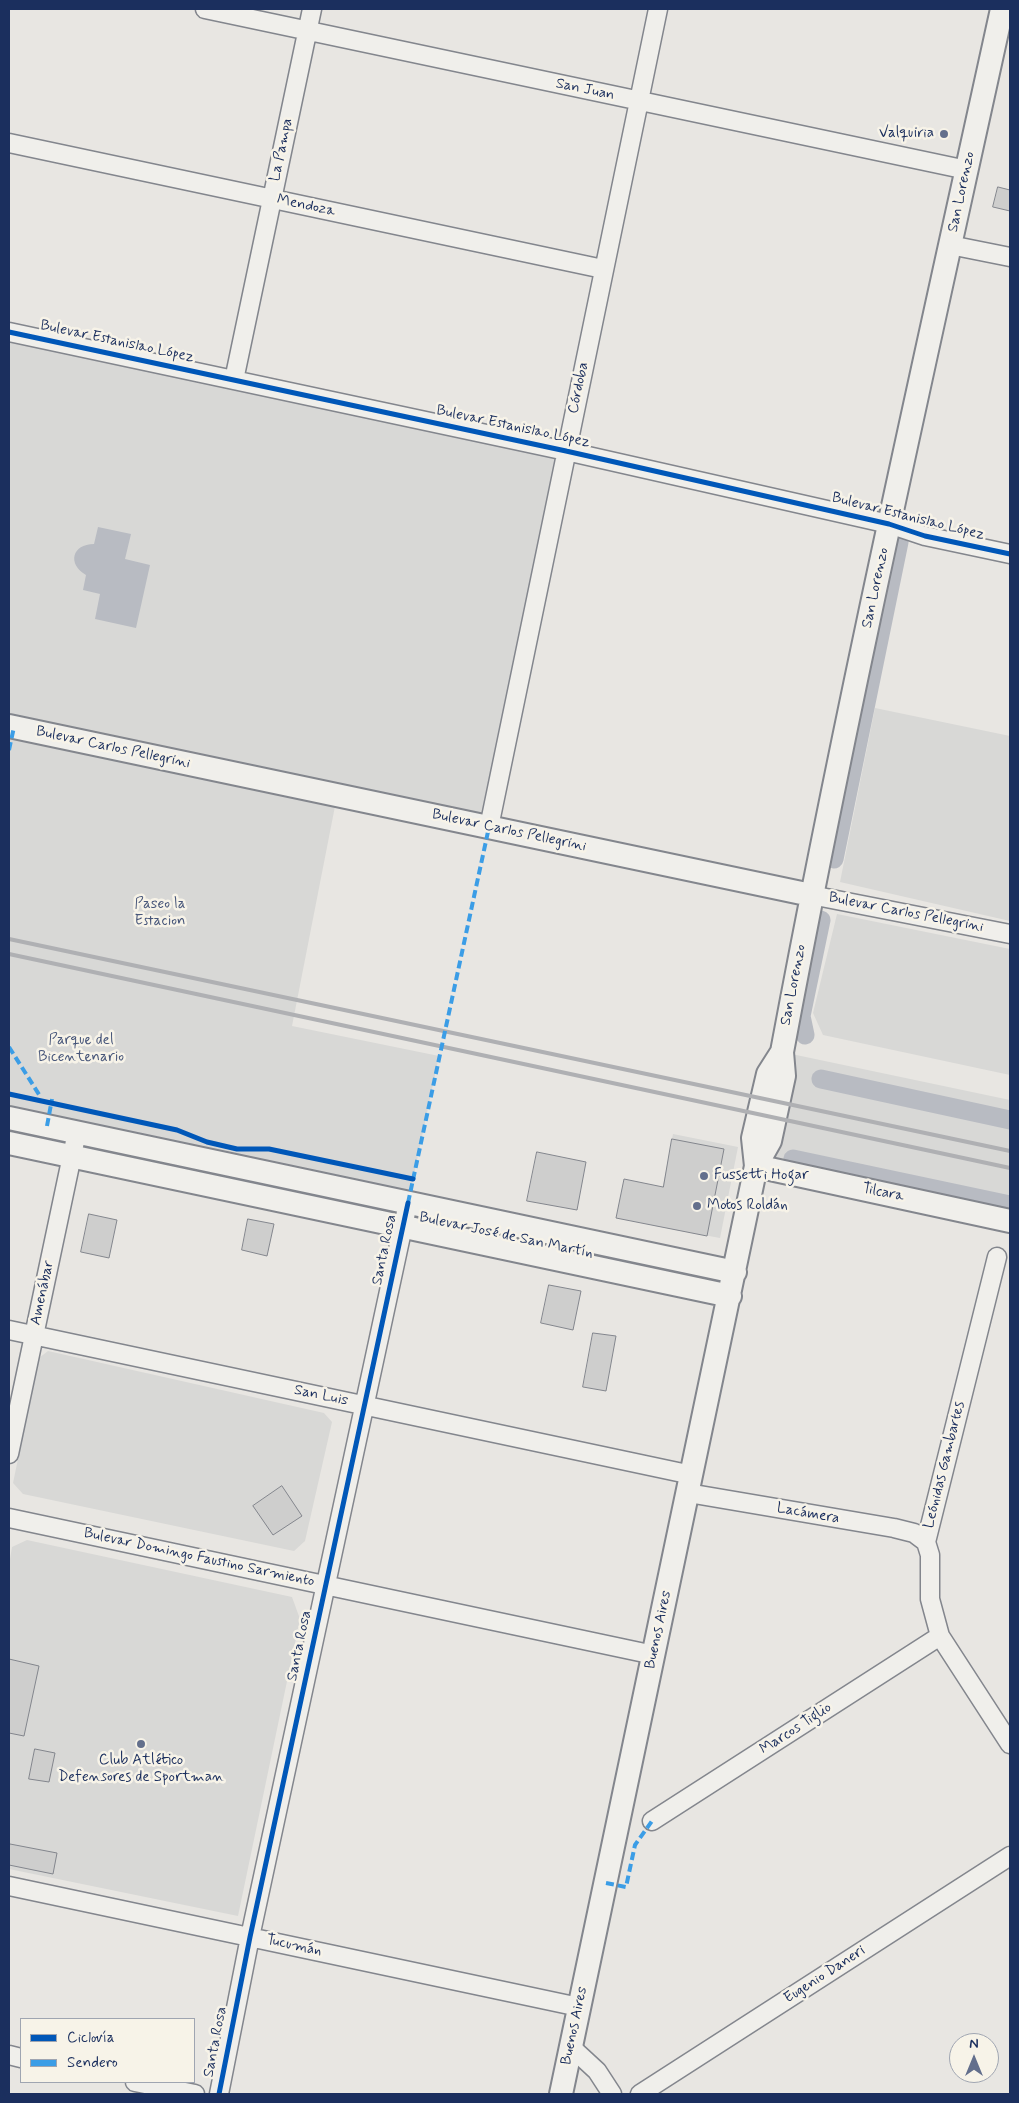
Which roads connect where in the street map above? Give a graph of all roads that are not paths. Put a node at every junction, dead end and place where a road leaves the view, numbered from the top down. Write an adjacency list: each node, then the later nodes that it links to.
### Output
1 (204, 9): 5 (street, San Juan)
2 (312, 9): 5 (street, La Pampa)
3 (658, 9): 6 (street, Córdoba)
4 (1002, 9): 8 (main road, San Lorenzo)
5 (308, 31): 6 (street, San Juan); 9 (street, La Pampa)
6 (638, 101): 8 (street, San Juan); 12 (street, Córdoba)
7 (9, 143): 9 (street, Mendoza)
8 (967, 170): 10 (main road, San Lorenzo)
9 (272, 199): 12 (street, Mendoza); 14 (street, La Pampa)
10 (950, 245): 11 (street); 16 (main road, San Lorenzo)
11 (1010, 257)
12 (603, 269): 15 (street, Córdoba)
13 (9, 332): 14 (street, Bulevar Estanislao López)
14 (234, 380): 15 (street, Bulevar Estanislao López)
15 (566, 451): 16 (street, Bulevar Estanislao López); 20 (street, Córdoba)
16 (889, 524): 17 (street, Bulevar Estanislao López); 18 (street, Bulevar Estanislao López); 21 (main road, San Lorenzo)
17 (1010, 542)
18 (1010, 554)
19 (9, 726): 20 (main road, Bulevar Carlos Pellegrini)
20 (489, 827): 21 (main road, Bulevar Carlos Pellegrini)
21 (811, 895): 22 (street, Bulevar Carlos Pellegrini); 23 (main road, San Lorenzo)
22 (1010, 934)
23 (770, 1100): 28 (main road, Buenos Aires)
24 (9, 1118): 25 (main road, Bulevar José de San Martín)
25 (77, 1132): 27 (street, Amenábar); 29 (main road, Bulevar José de San Martín)
26 (9, 1143): 27 (main road, Bulevar José de San Martín)
27 (72, 1156): 31 (main road, Bulevar José de San Martín); 36 (street, Amenábar)
28 (756, 1166): 30 (main road, Tilcara); 33 (main road, Buenos Aires)
29 (408, 1203): 31 (street, Santa Rosa); 33 (main road, Bulevar José de San Martín)
30 (1010, 1221)
31 (402, 1226): 34 (main road, Bulevar José de San Martín); 37 (street, Santa Rosa)
32 (997, 1257): 41 (street, Leónidas Gambartes)
33 (735, 1272): 34 (main road, Buenos Aires)
34 (730, 1296): 39 (main road, Buenos Aires)
35 (9, 1330): 36 (street, San Luis)
36 (34, 1335): 37 (street, San Luis); 38 (street, Amenábar)
37 (364, 1405): 39 (street, San Luis); 42 (street, Santa Rosa)
38 (9, 1454)
39 (690, 1484): 41 (street, Lacámera); 44 (main road, Buenos Aires)
40 (9, 1518): 42 (street, Bulevar Domingo Faustino Sarmiento)
41 (926, 1542): 43 (street, Leónidas Gambartes)
42 (326, 1585): 44 (street, Bulevar Domingo Faustino Sarmiento); 49 (street, Santa Rosa)
43 (940, 1636): 45 (street, Leónidas Gambartes); 46 (street, Marcos Tiglio)
44 (654, 1655): 50 (main road, Buenos Aires)
45 (1010, 1744)
46 (652, 1822)
47 (1010, 1856): 57 (street, Eugenio Daneri)
48 (9, 1886): 49 (street, Tucumán)
49 (250, 1937): 50 (street, Tucumán); 54 (street, Santa Rosa)
50 (579, 2007): 51 (main road, Buenos Aires)
51 (571, 2047): 55 (main road, Buenos Aires); 56 (street)
52 (140, 2083): 53 (street)
53 (195, 2094)
54 (219, 2094)
55 (561, 2094)
56 (612, 2094)
57 (640, 2094)

